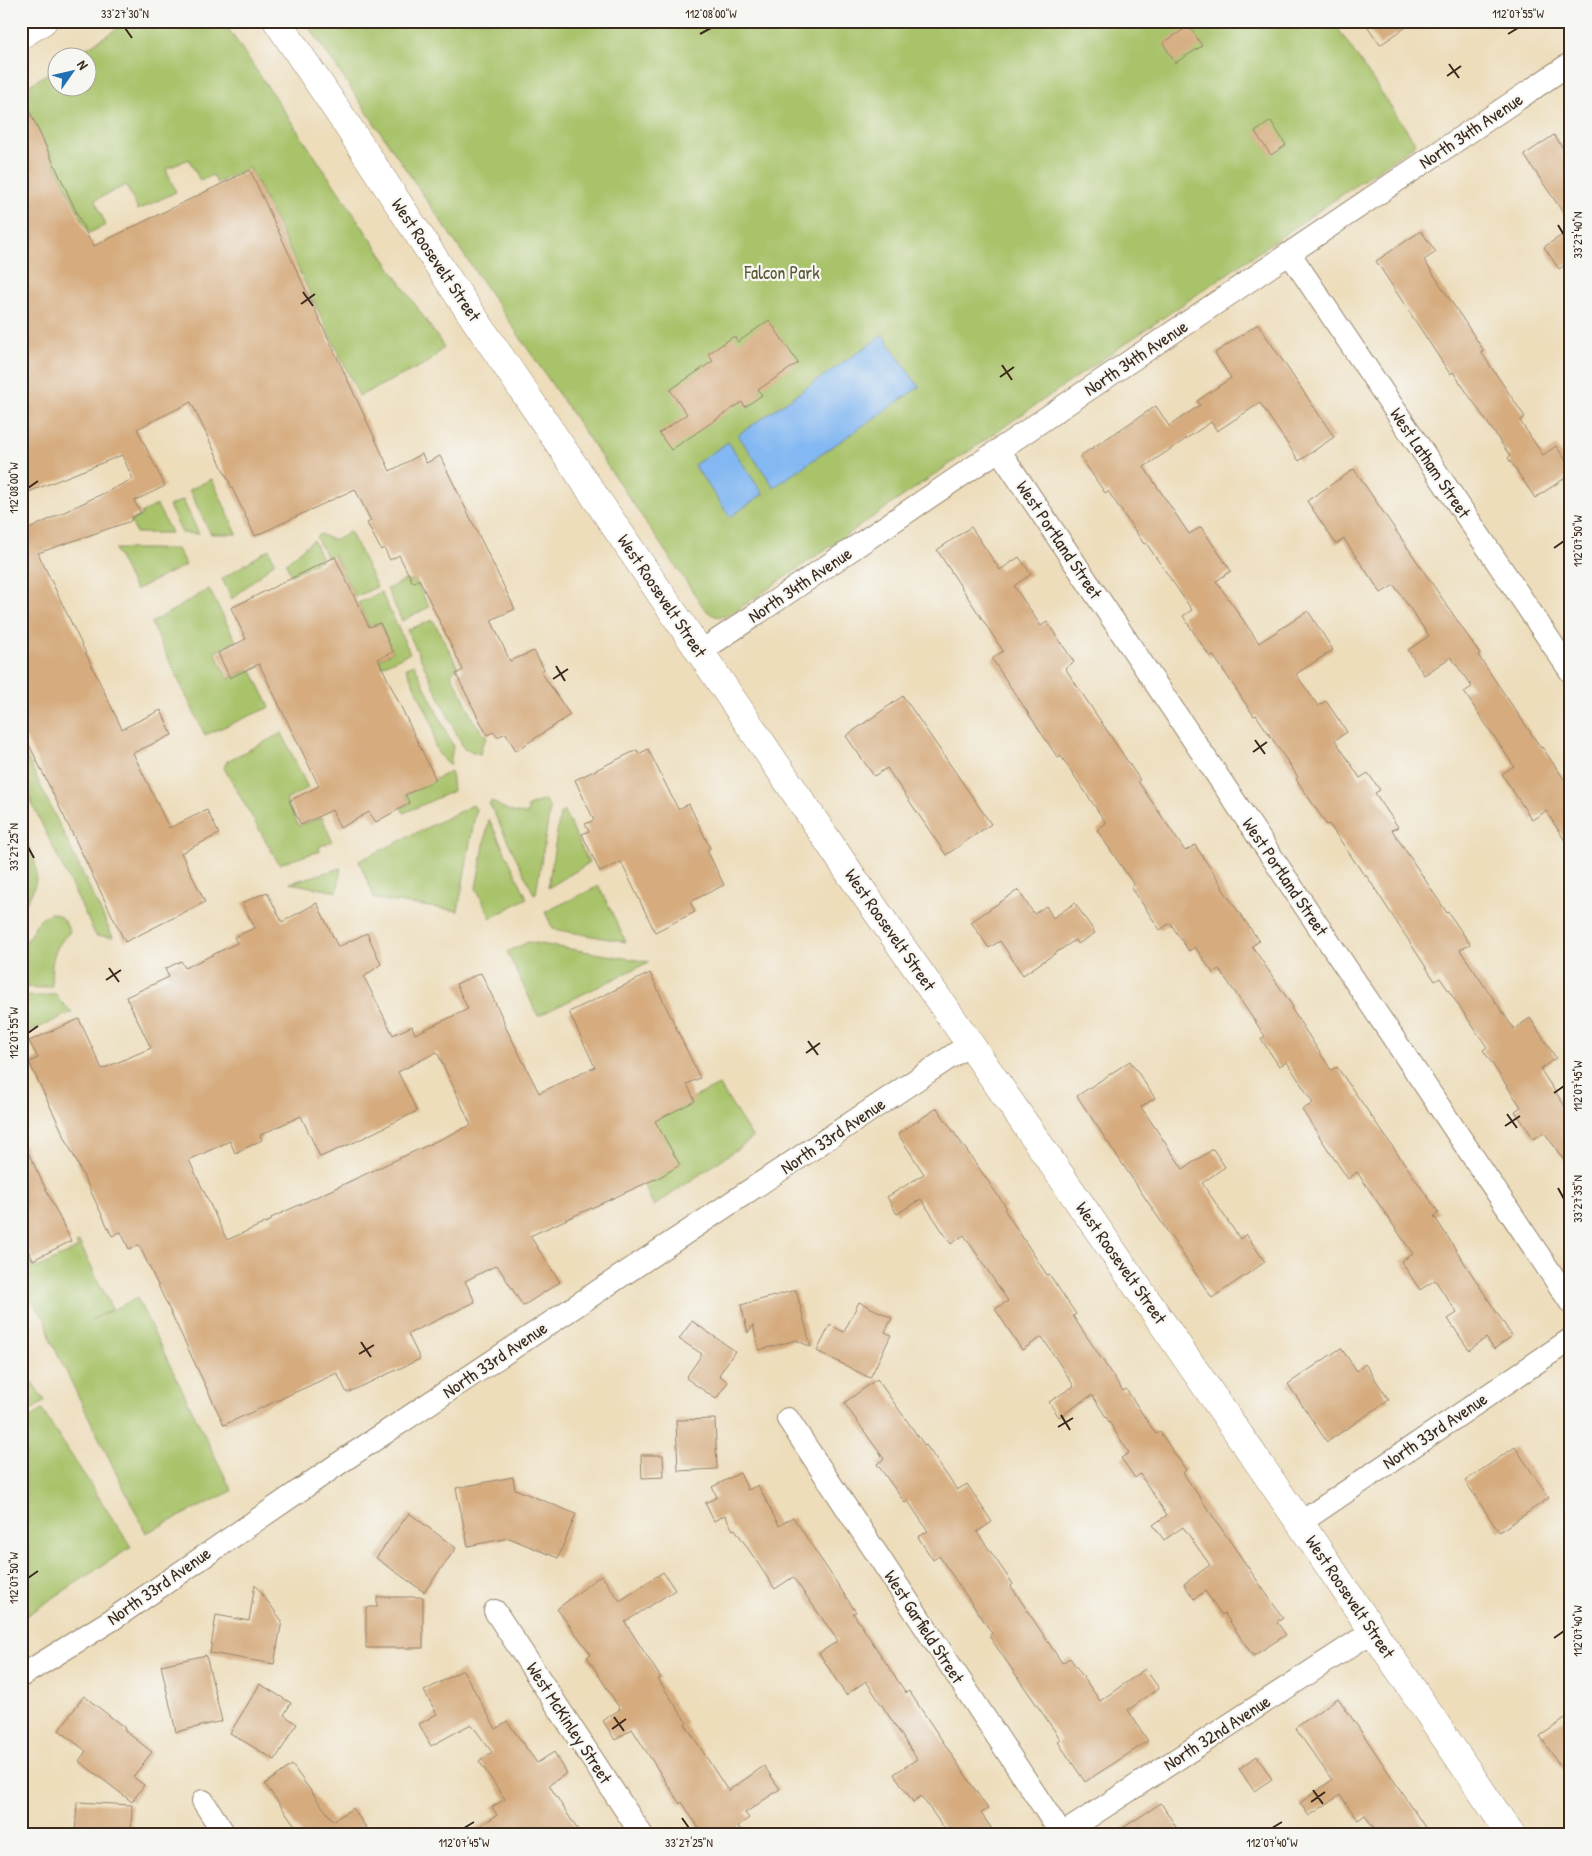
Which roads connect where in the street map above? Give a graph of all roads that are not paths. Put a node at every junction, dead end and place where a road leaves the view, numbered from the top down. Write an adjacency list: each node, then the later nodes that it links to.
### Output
1 (43, 21): 3 (street)
2 (277, 21): 7 (street, West Roosevelt Street)
3 (21, 35)
4 (1571, 63): 5 (street, North 34th Avenue)
5 (1290, 254): 6 (street, North 34th Avenue); 8 (street, West Latham Street)
6 (999, 450): 7 (street, North 34th Avenue); 10 (street, West Portland Street)
7 (700, 652): 9 (street, West Roosevelt Street)
8 (1571, 672)
9 (970, 1044): 13 (street, West Roosevelt Street); 16 (street, North 33rd Avenue)
10 (1571, 1303)
11 (1571, 1339): 13 (street, North 33rd Avenue)
12 (788, 1419): 20 (street, West Garfield Street)
13 (1300, 1523): 15 (street, West Roosevelt Street)
14 (495, 1611): 19 (street, West McKinley Street)
15 (1373, 1631): 20 (street, North 32nd Avenue); 21 (street, West Roosevelt Street)
16 (21, 1676)
17 (203, 1801): 18 (street)
18 (225, 1835)
19 (642, 1835)
20 (1061, 1835)
21 (1510, 1835)

